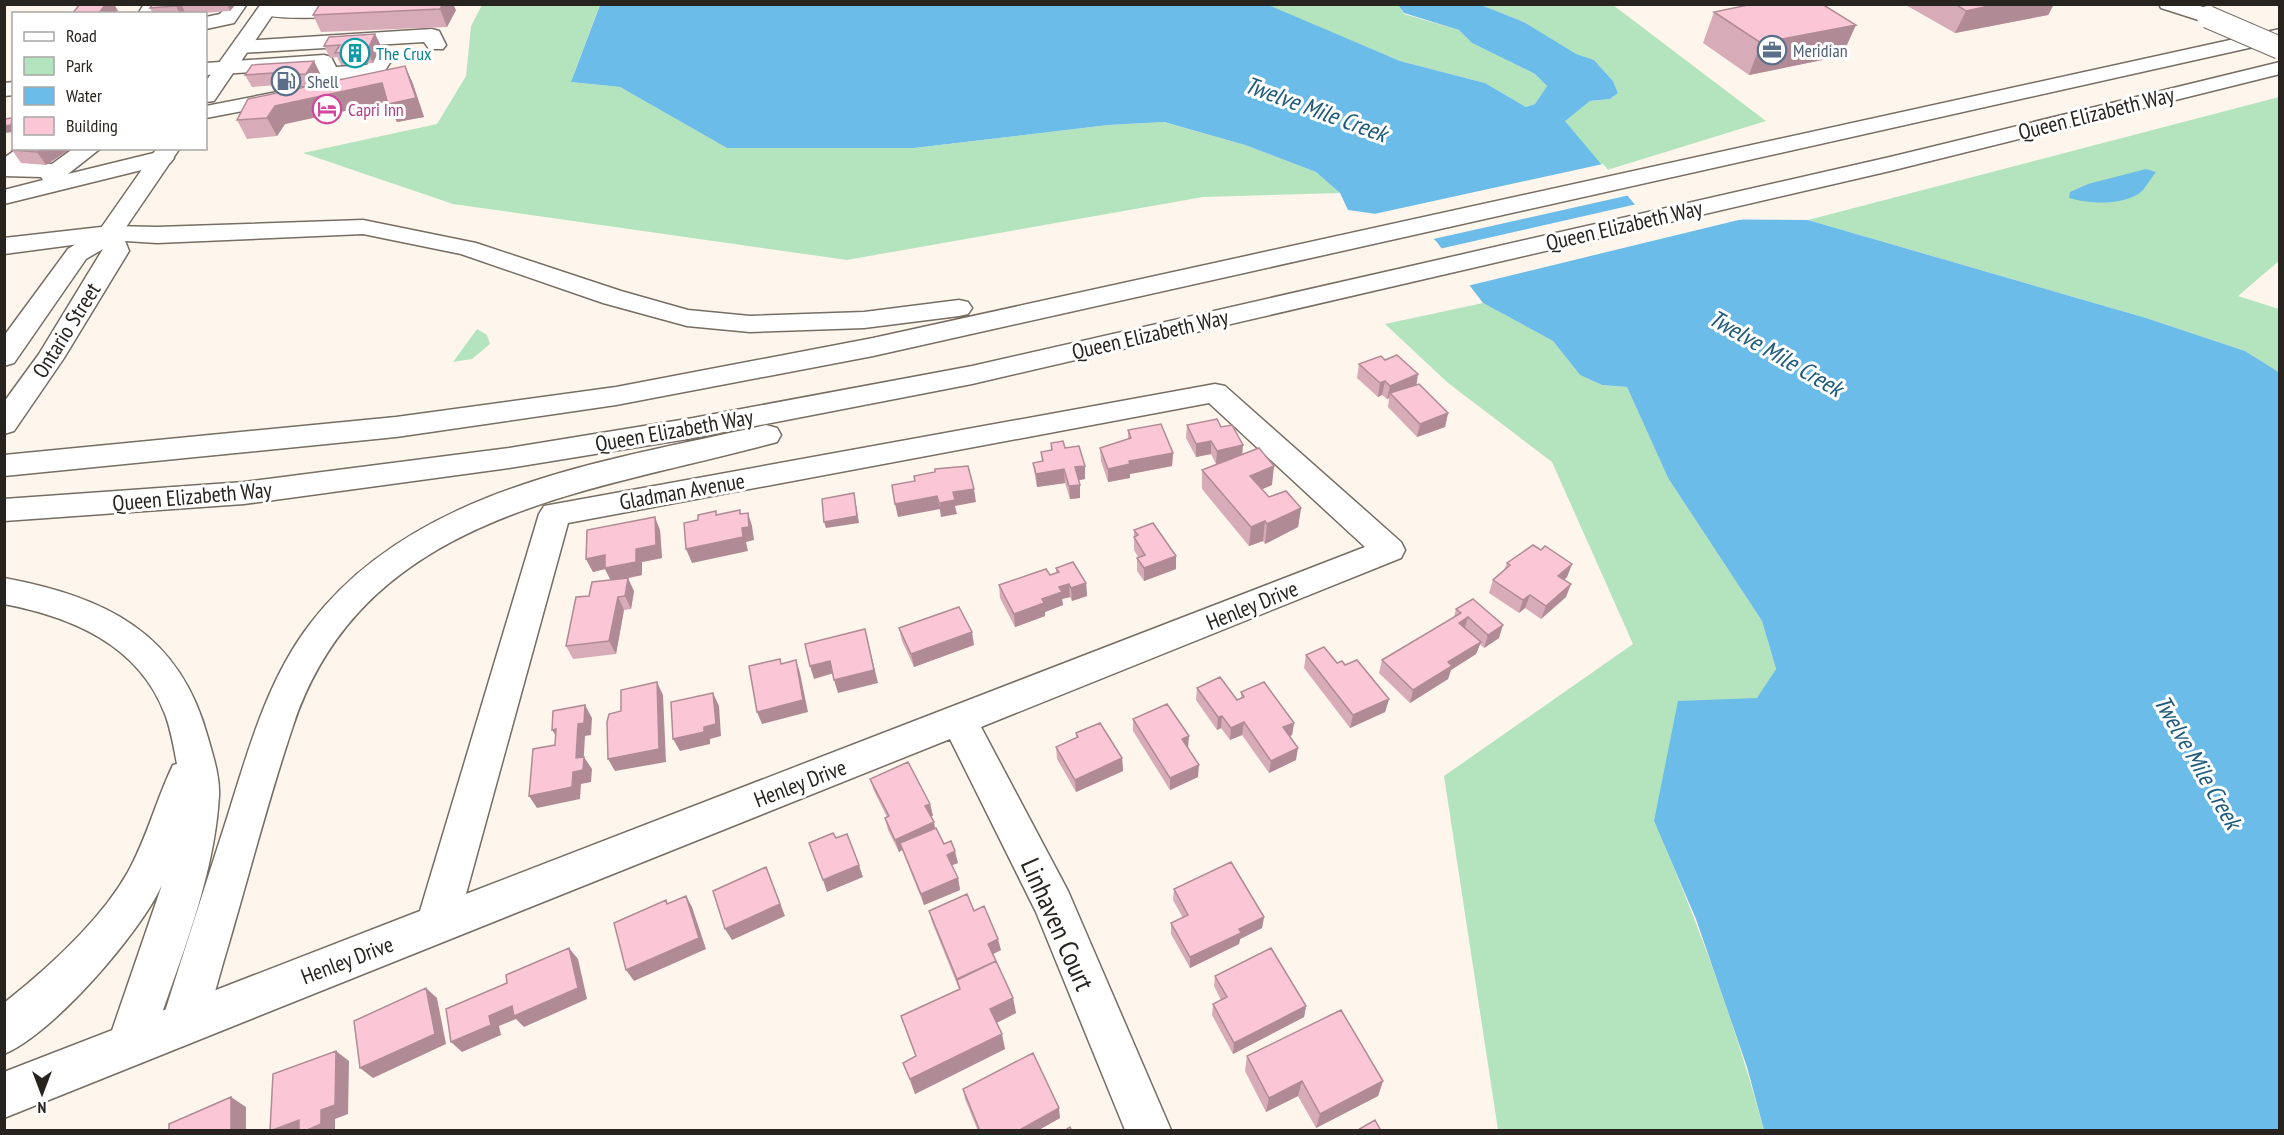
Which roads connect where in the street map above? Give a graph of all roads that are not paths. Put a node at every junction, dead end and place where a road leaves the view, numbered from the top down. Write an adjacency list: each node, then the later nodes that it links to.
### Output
1 (438, 4): 4 (main road)
2 (2168, 4): 8 (main road)
3 (2187, 4): 8 (main road)
4 (302, 8): 5 (main road)
5 (266, 11): 6 (main road); 11 (main road)
6 (233, 12): 7 (main road)
7 (207, 14)
8 (2208, 17): 13 (main road, bridge)
9 (2280, 35): 26 (main road, Queen Elizabeth Way)
10 (218, 42): 11 (main road)
11 (243, 44): 12 (main road); 15 (main road)
12 (436, 45)
13 (2280, 48)
14 (2280, 68): 28 (main road, Queen Elizabeth Way)
15 (216, 69): 16 (main road); 17 (main road)
16 (275, 82): 16 (main road); 18 (main road)
17 (207, 93)
18 (207, 112)
19 (30, 150): 22 (main road)
20 (87, 150): 22 (main road)
21 (165, 153): 22 (main road); 24 (main road, Ontario Street)
22 (52, 178): 23 (main road)
23 (4, 197)
24 (110, 233): 25 (main road); 26 (main road); 27 (main road, Ontario Street); 30 (main road, Ontario Street)
25 (4, 246)
26 (1290, 253): 31 (main road, Queen Elizabeth Way)
27 (4, 357)
28 (972, 375): 32 (main road, Queen Elizabeth Way); 37 (main road)
29 (1225, 402): 34 (main road, Henley Drive); 36 (main road, Gladman Avenue)
30 (4, 424)
31 (4, 466)
32 (4, 510)
33 (4, 591): 35 (main road)
34 (959, 721): 36 (main road, Henley Drive); 41 (main road, Linhaven Court)
35 (189, 727): 38 (main road); 39 (main road)
36 (437, 925): 37 (main road, Henley Drive)
37 (183, 1024): 39 (main road, Henley Drive)
38 (4, 1032)
39 (129, 1045): 40 (main road, Henley Drive)
40 (4, 1095)
41 (1148, 1131)

